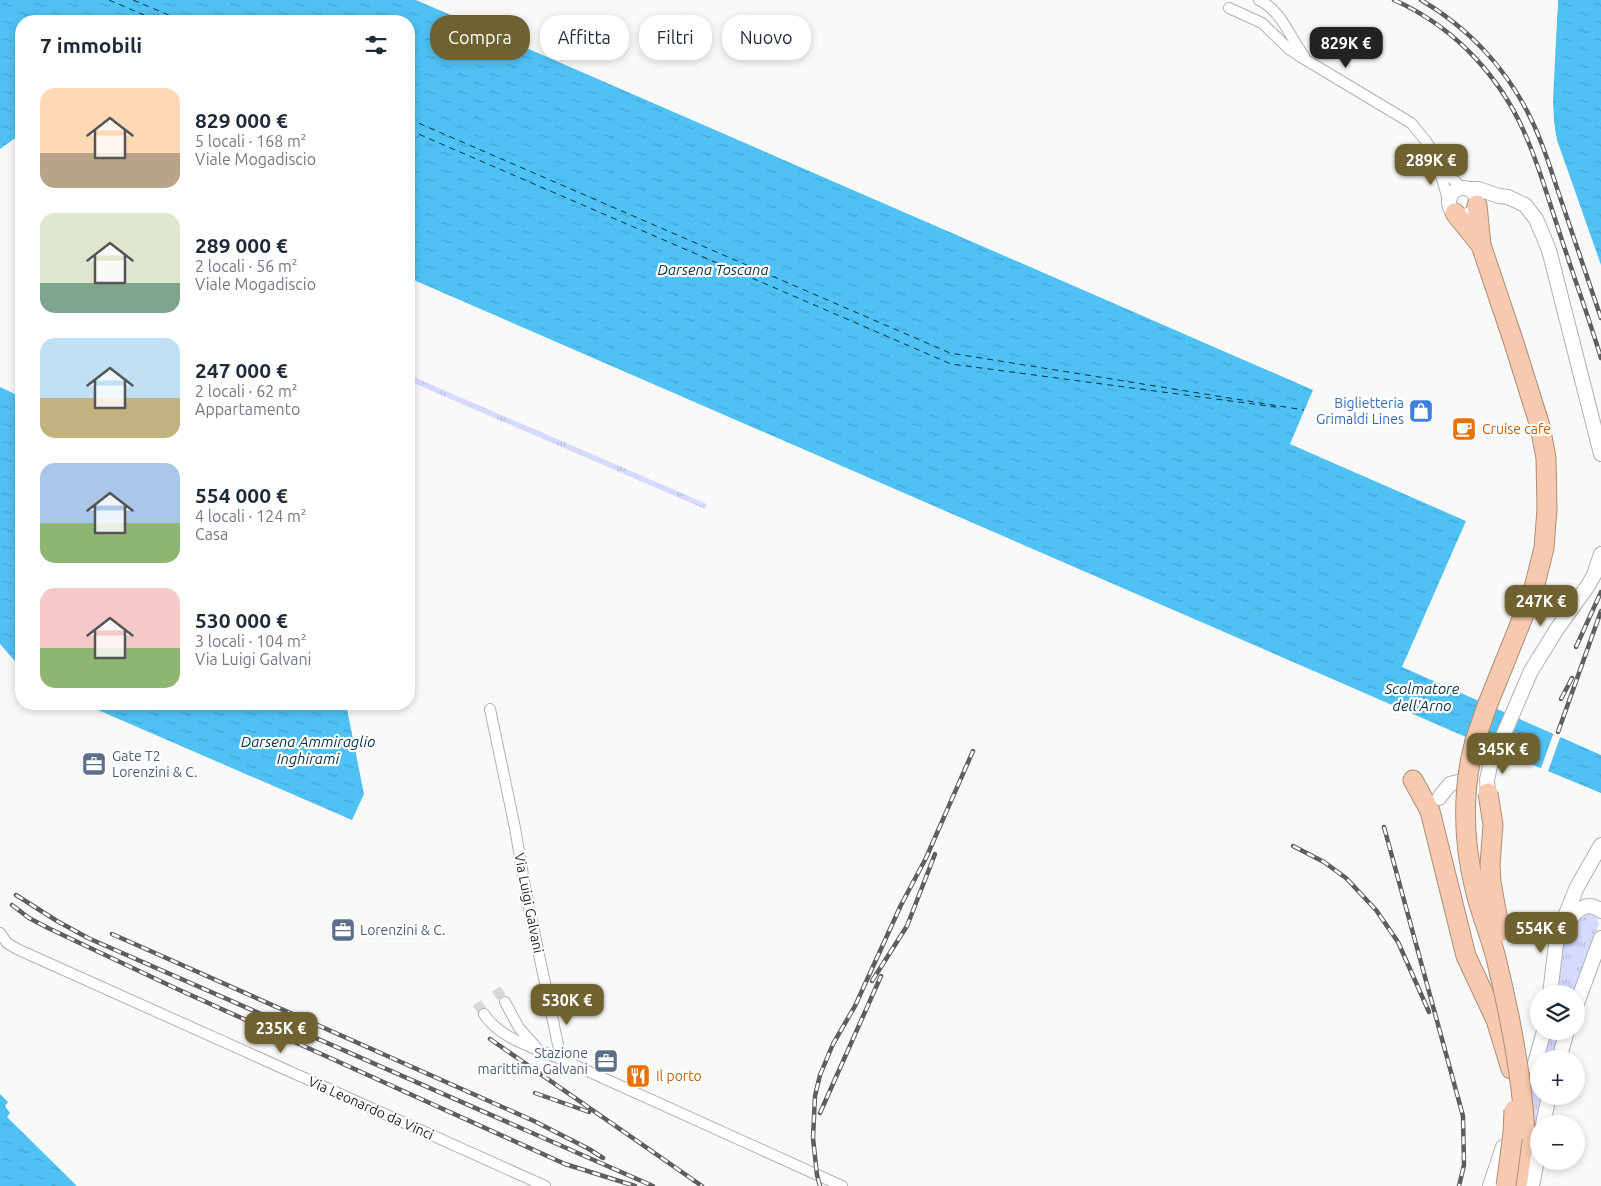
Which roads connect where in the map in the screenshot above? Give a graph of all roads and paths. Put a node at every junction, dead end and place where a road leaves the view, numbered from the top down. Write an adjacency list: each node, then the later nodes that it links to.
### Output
1 (1259, 0): 3 (street)
2 (1229, 8): 3 (street)
3 (1310, 62): 4 (street)
4 (1436, 158): 5 (street); 6 (street)
5 (1471, 196): 6 (street); 6 (street); 7 (highway); 8 (street)
6 (1452, 210): 7 (highway)
7 (1481, 245): 19 (highway, bridge)
8 (1601, 454)
9 (1601, 554): 11 (street)
10 (490, 710): 30 (street, Via Luigi Galvani)
11 (1495, 753): 12 (street); 15 (street)
12 (1477, 771)
13 (1413, 780): 17 (highway)
14 (1458, 782): 16 (street)
15 (1488, 793): 32 (highway, bridge)
16 (1439, 798): 17 (highway)
17 (1434, 824): 31 (highway)
18 (1599, 854): 24 (street)
19 (1475, 890): 31 (highway, bridge); 32 (highway, bridge)
20 (1601, 911): 24 (street)
21 (0, 932): 23 (street, Via Leonardo da Vinci)
22 (1601, 938): 26 (street)
23 (4, 942): 35 (street, Via Leonardo da Vinci)
24 (1555, 958): 25 (street)
25 (1551, 985)
26 (1584, 985)
27 (504, 1002): 29 (street)
28 (484, 1014): 29 (street)
29 (539, 1049): 30 (street)
30 (562, 1059): 36 (street)
31 (1511, 1069): 38 (highway, bridge)
32 (1525, 1130): 39 (highway)
33 (1503, 1147): 37 (street)
34 (1535, 1170): 40 (street)
35 (545, 1186)
36 (842, 1186)
37 (1490, 1186)
38 (1506, 1186)
39 (1517, 1186)
40 (1532, 1186)

